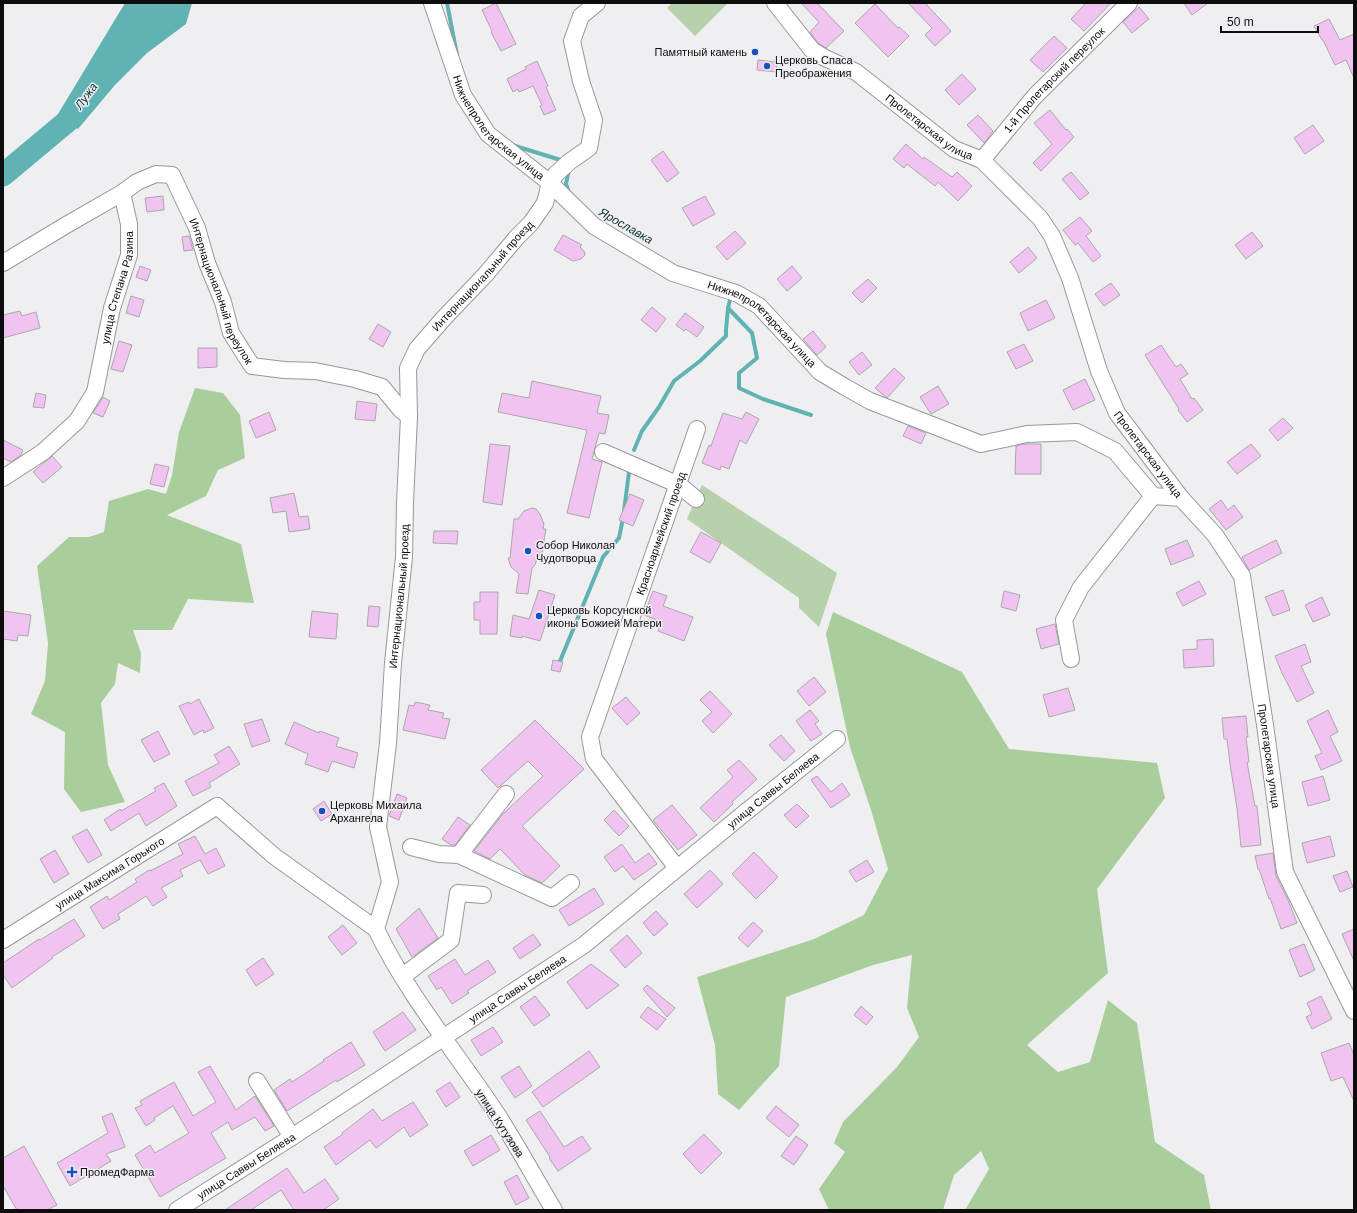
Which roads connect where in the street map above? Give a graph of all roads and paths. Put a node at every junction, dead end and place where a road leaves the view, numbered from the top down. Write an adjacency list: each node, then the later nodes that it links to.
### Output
1 (432, 3): 6 (street, Нижнепролетарская улица)
2 (597, 3): 6 (street)
3 (775, 3): 5 (street, Пролетарская улица)
4 (1129, 3): 5 (street, 1-й Пролетарский переулок)
5 (982, 160): 15 (street, Пролетарская улица)
6 (550, 183): 9 (street, Интернациональный проезд); 14 (street, Нижнепролетарская улица)
7 (122, 194): 8 (street); 9 (street, Интернациональный переулок); 12 (street, улица Степана Разина)
8 (3, 263)
9 (409, 416): 25 (street, Интернациональный проезд)
10 (697, 429): 13 (street, Красноармейский проезд)
11 (603, 452): 13 (street)
12 (3, 478)
13 (679, 485): 16 (street); 22 (street, Красноармейский проезд)
14 (1153, 496): 15 (street); 17 (street)
15 (1181, 498): 28 (street, Пролетарская улица)
16 (696, 499)
17 (1071, 659)
18 (837, 738): 22 (street, улица Саввы Беляева)
19 (506, 794): 21 (street)
20 (411, 847): 21 (street)
21 (459, 855): 23 (street)
22 (677, 868): 29 (street, улица Саввы Беляева)
23 (571, 883)
24 (483, 894): 27 (street)
25 (376, 929): 26 (street, улица Максима Горького); 27 (street)
26 (3, 940)
27 (403, 976): 29 (street)
28 (1354, 1011)
29 (442, 1038): 31 (street, улица Саввы Беляева); 33 (street, улица Кутузова)
30 (257, 1081): 31 (street)
31 (292, 1137): 32 (street, улица Саввы Беляева)
32 (177, 1210)
33 (554, 1210)

